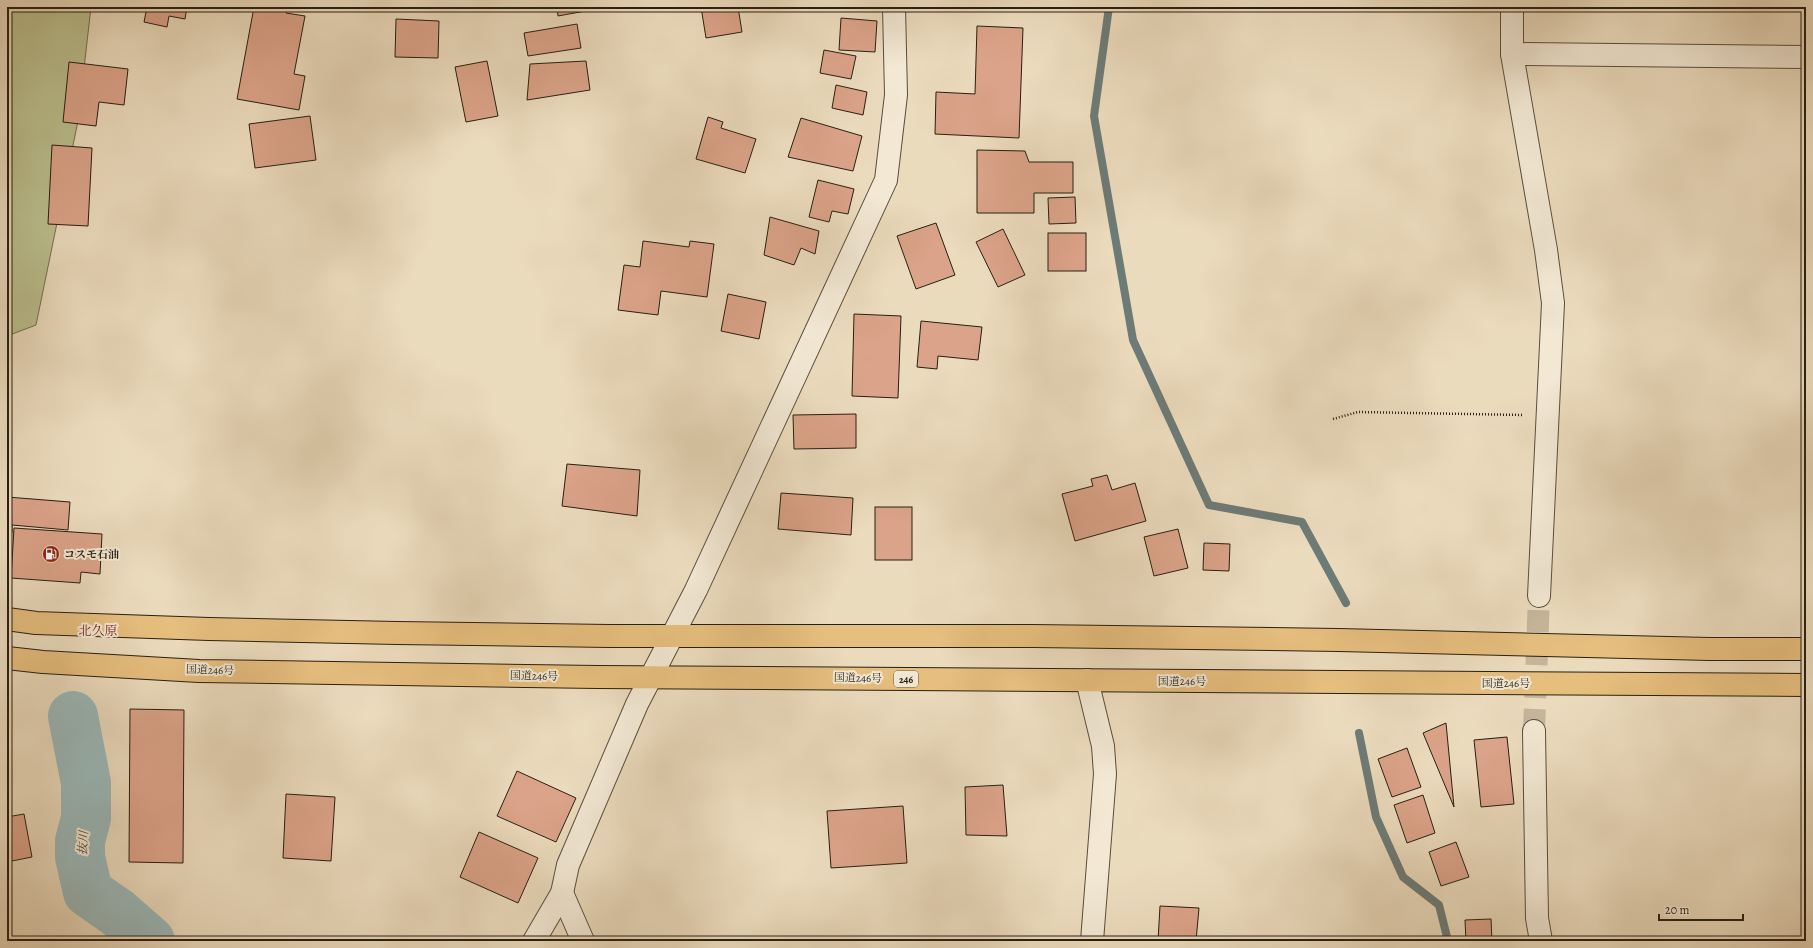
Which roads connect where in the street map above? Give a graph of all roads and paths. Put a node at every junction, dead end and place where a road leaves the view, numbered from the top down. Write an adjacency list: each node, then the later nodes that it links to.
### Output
1 (894, 7): 9 (street)
2 (1512, 7): 3 (street)
3 (1512, 54): 4 (street); 5 (street)
4 (1806, 57)
5 (1549, 415): 6 (path); 7 (street)
6 (1333, 419)
7 (1540, 596)
8 (7, 620): 9 (highway)
9 (673, 635): 10 (highway); 12 (street)
10 (1806, 649)
11 (7, 658): 12 (highway, 国道246号 / 246)
12 (651, 677): 13 (highway, 国道246号 / 246); 16 (street)
13 (1087, 680): 14 (highway, 国道246号 / 246); 19 (street)
14 (1806, 686)
15 (1534, 730): 20 (street)
16 (562, 893): 17 (street); 18 (street)
17 (534, 941)
18 (583, 941)
19 (1092, 941)
20 (1541, 941)

